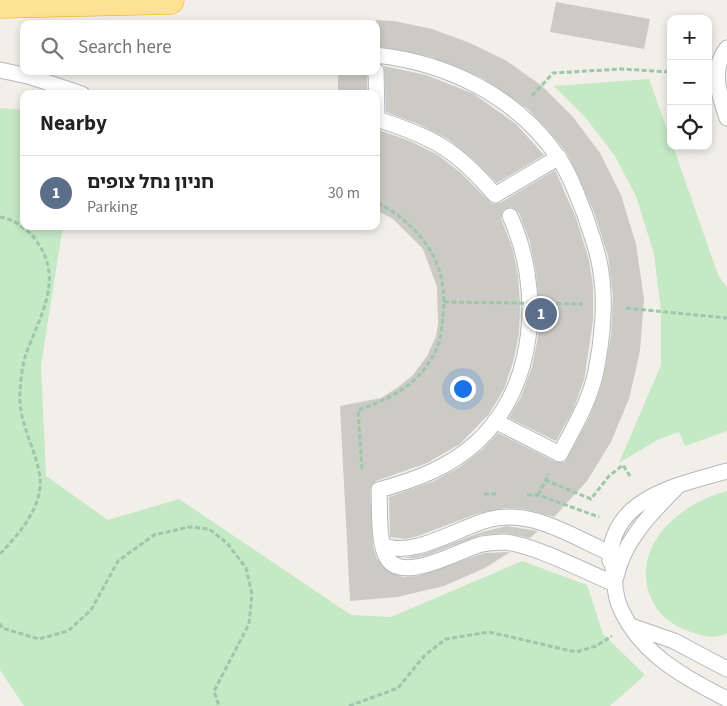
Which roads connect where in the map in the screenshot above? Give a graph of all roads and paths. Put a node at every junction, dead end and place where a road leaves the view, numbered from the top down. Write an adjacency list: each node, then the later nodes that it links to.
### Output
1 (170, 0): 2 (highway)
2 (0, 4)
3 (727, 48): 13 (lane)
4 (380, 55): 15 (lane)
5 (0, 70): 8 (lane)
6 (570, 72): 7 (path)
7 (667, 72)
8 (20, 75)
9 (21, 75): 11 (lane)
10 (376, 75): 12 (lane)
11 (70, 90)
12 (376, 90)
13 (727, 118)
14 (380, 120): 15 (lane)
15 (559, 158): 22 (lane)
16 (380, 205): 21 (path)
17 (510, 216): 24 (lane)
18 (0, 217): 19 (path)
19 (20, 225)
20 (27, 230): 36 (path)
21 (444, 302): 22 (path, bridge); 26 (path)
22 (602, 305): 23 (path); 25 (lane)
23 (727, 318)
24 (495, 421): 25 (lane); 34 (lane)
25 (560, 454): 29 (path)
26 (362, 469)
27 (727, 471): 30 (lane)
28 (630, 476): 29 (path)
29 (546, 480): 32 (path)
30 (678, 486): 35 (lane); 37 (lane)
31 (582, 511): 33 (path)
32 (526, 518): 34 (lane); 35 (lane)
33 (600, 518)
34 (382, 544): 37 (lane)
35 (610, 553): 37 (lane)
36 (0, 554)
37 (615, 584): 39 (lane)
38 (0, 623): 43 (path)
39 (631, 626): 41 (lane); 42 (lane)
40 (612, 637): 44 (path)
41 (727, 669)
42 (727, 699)
43 (218, 706)
44 (349, 706)

